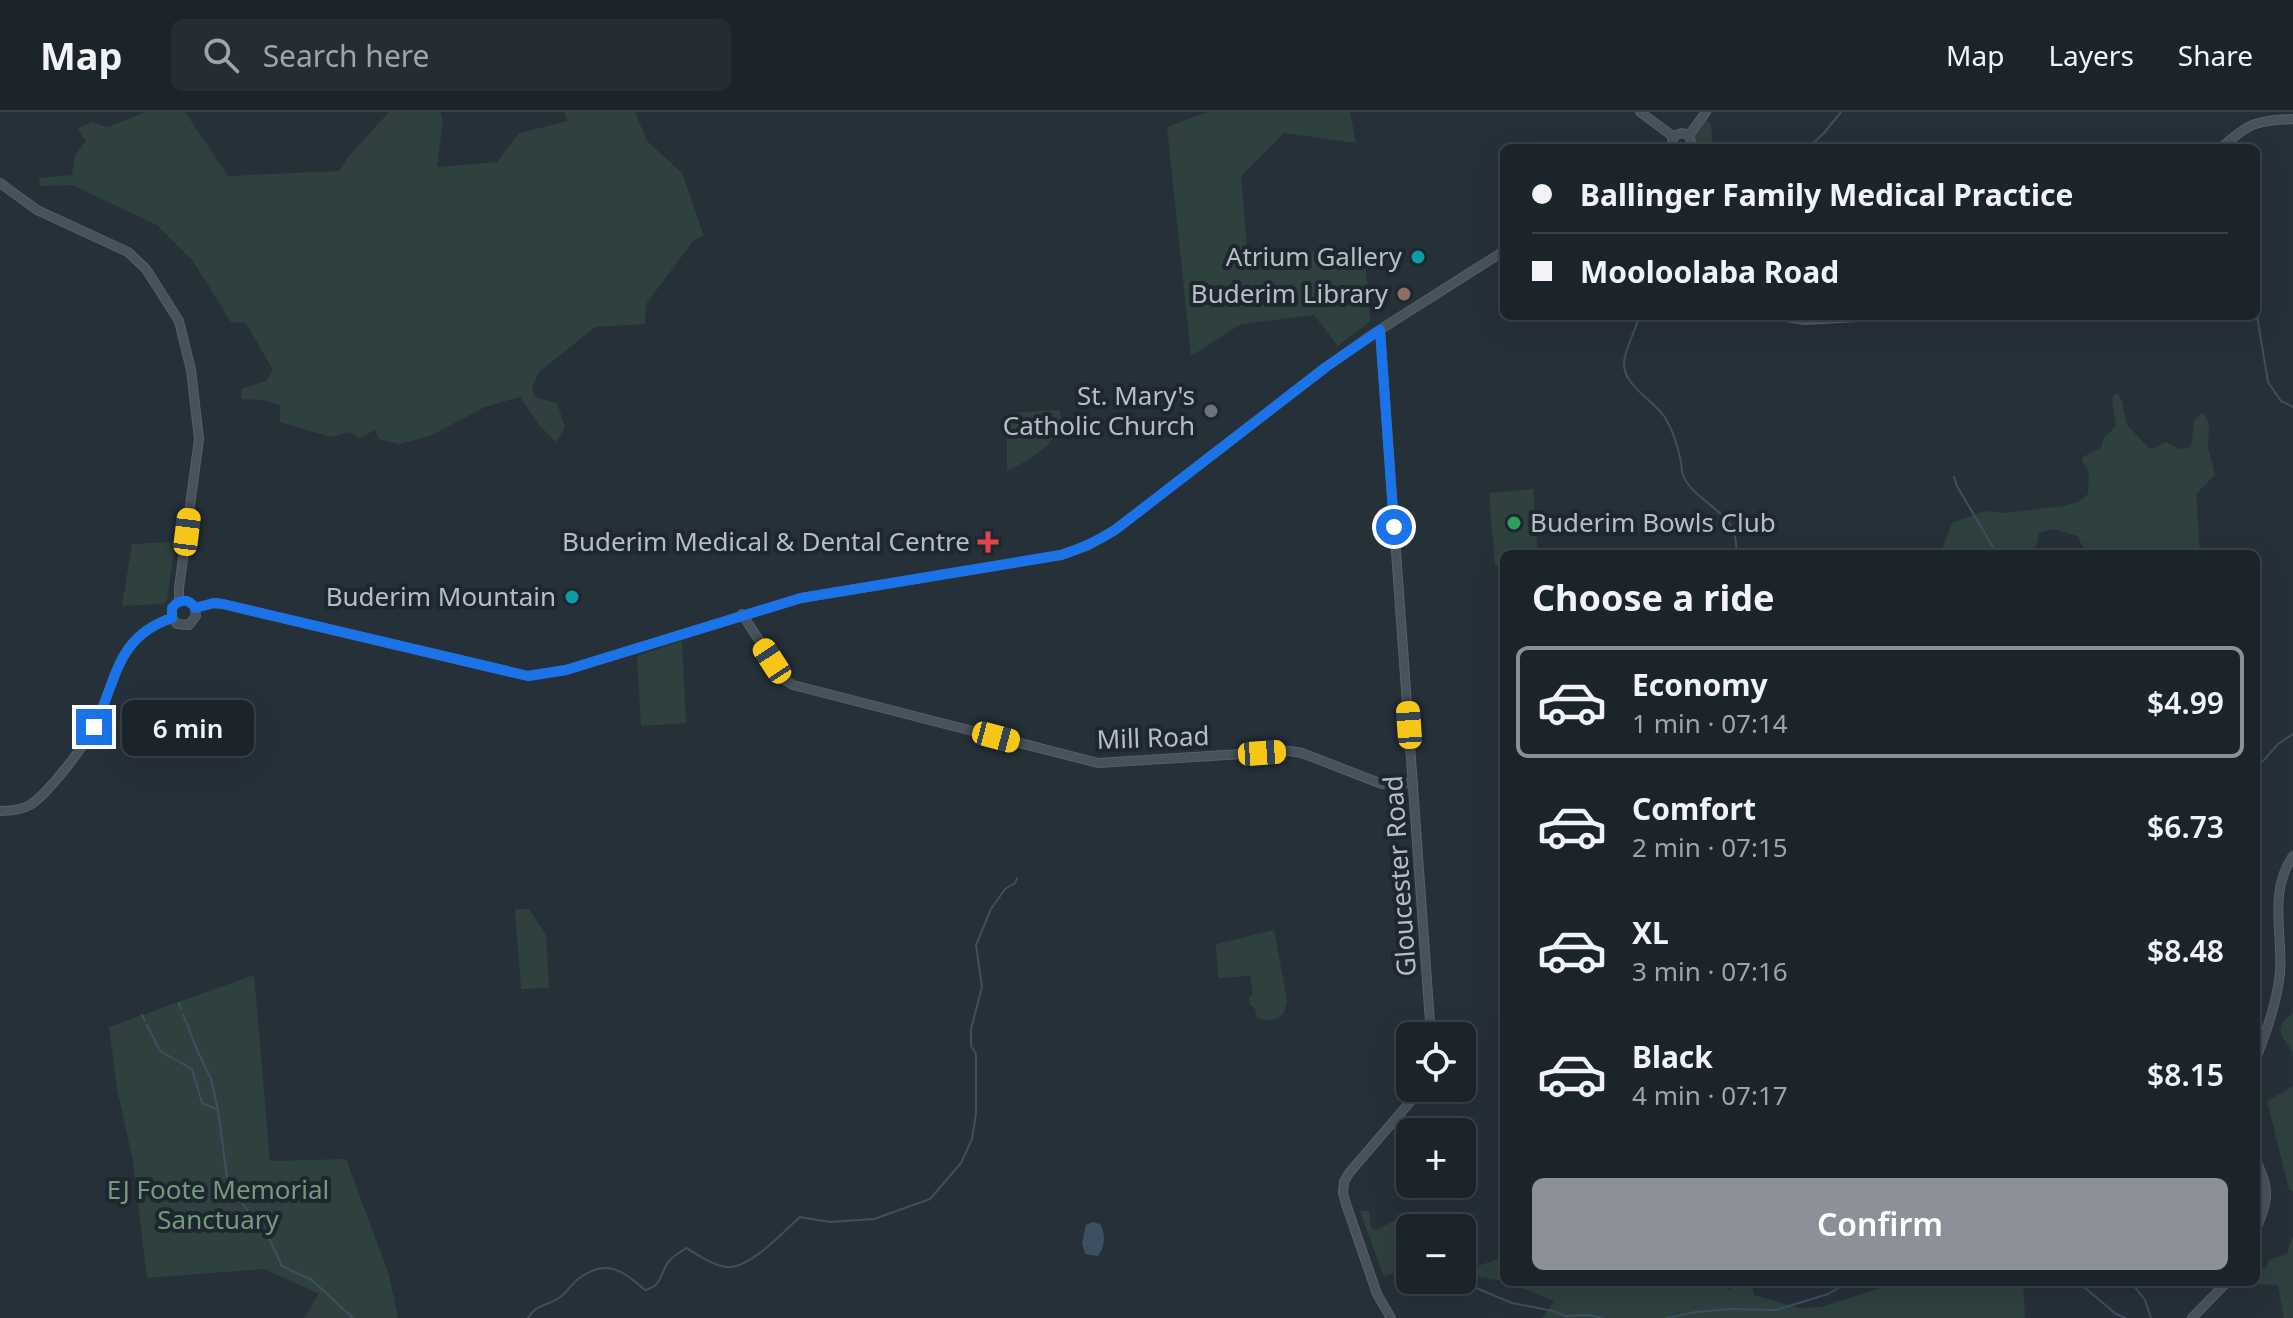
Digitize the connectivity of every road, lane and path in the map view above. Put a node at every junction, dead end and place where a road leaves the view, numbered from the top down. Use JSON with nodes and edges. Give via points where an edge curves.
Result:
{"nodes":[{"id":1,"x":1640,"y":112,"type":"edge"},
{"id":2,"x":1706,"y":112,"type":"edge"},
{"id":3,"x":2293,"y":119,"type":"edge"},
{"id":4,"x":1689,"y":135,"type":"junction"},
{"id":5,"x":1674,"y":137,"type":"junction"},
{"id":6,"x":1672,"y":144,"type":"edge"},
{"id":7,"x":1691,"y":144,"type":"edge"},
{"id":8,"x":2226,"y":144,"type":"edge"},
{"id":9,"x":0,"y":183,"type":"edge"},
{"id":10,"x":1500,"y":254,"type":"edge"},
{"id":11,"x":1380,"y":330,"type":"junction"},
{"id":12,"x":179,"y":602,"type":"junction"},
{"id":13,"x":195,"y":608,"type":"junction"},
{"id":14,"x":742,"y":614,"type":"junction"},
{"id":15,"x":172,"y":618,"type":"junction"},
{"id":16,"x":1413,"y":783,"type":"junction"},
{"id":17,"x":0,"y":809,"type":"edge"},
{"id":18,"x":2293,"y":856,"type":"edge"},
{"id":19,"x":1430,"y":1022,"type":"edge"},
{"id":20,"x":2260,"y":1047,"type":"edge"},
{"id":21,"x":1410,"y":1102,"type":"edge"},
{"id":22,"x":2260,"y":1169,"type":"edge"},
{"id":23,"x":2260,"y":1219,"type":"edge"},
{"id":24,"x":2223,"y":1286,"type":"edge"},
{"id":25,"x":1391,"y":1318,"type":"edge"},
{"id":26,"x":2192,"y":1318,"type":"edge"}],
"edges":[{"from":1,"to":5,"type":"main road"},
{"from":2,"to":4,"type":"main road"},
{"from":3,"to":8,"type":"main road","via":[[2252,123]]},
{"from":4,"to":5,"type":"main road"},
{"from":4,"to":7,"type":"main road"},
{"from":5,"to":6,"type":"main road"},
{"from":9,"to":12,"type":"main road","via":[[37,210],[128,252],[146,269],[179,321],[199,439]]},
{"from":10,"to":11,"type":"main road"},
{"from":11,"to":14,"type":"main road","via":[[1089,545],[1061,555],[801,598]]},
{"from":11,"to":16,"type":"main road","name":"Gloucester Road"},
{"from":12,"to":13,"type":"main road"},
{"from":12,"to":15,"type":"main road","via":[[172,608]]},
{"from":13,"to":14,"type":"main road","via":[[223,604],[528,676],[566,670]]},
{"from":13,"to":15,"type":"main road","via":[[189,625]]},
{"from":14,"to":16,"type":"main road","name":"Mill Road","via":[[793,685],[1085,760],[1110,764],[1290,751],[1382,784]]},
{"from":15,"to":17,"type":"main road","via":[[132,643],[94,727],[45,790],[32,804]]},
{"from":16,"to":19,"type":"main road","name":"Gloucester Road"},
{"from":18,"to":20,"type":"main road","via":[[2279,888],[2279,977]]},
{"from":21,"to":25,"type":"main road","via":[[1349,1173],[1343,1193],[1377,1294]]},
{"from":22,"to":23,"type":"main road","via":[[2267,1191]]},
{"from":24,"to":26,"type":"main road"}]}
